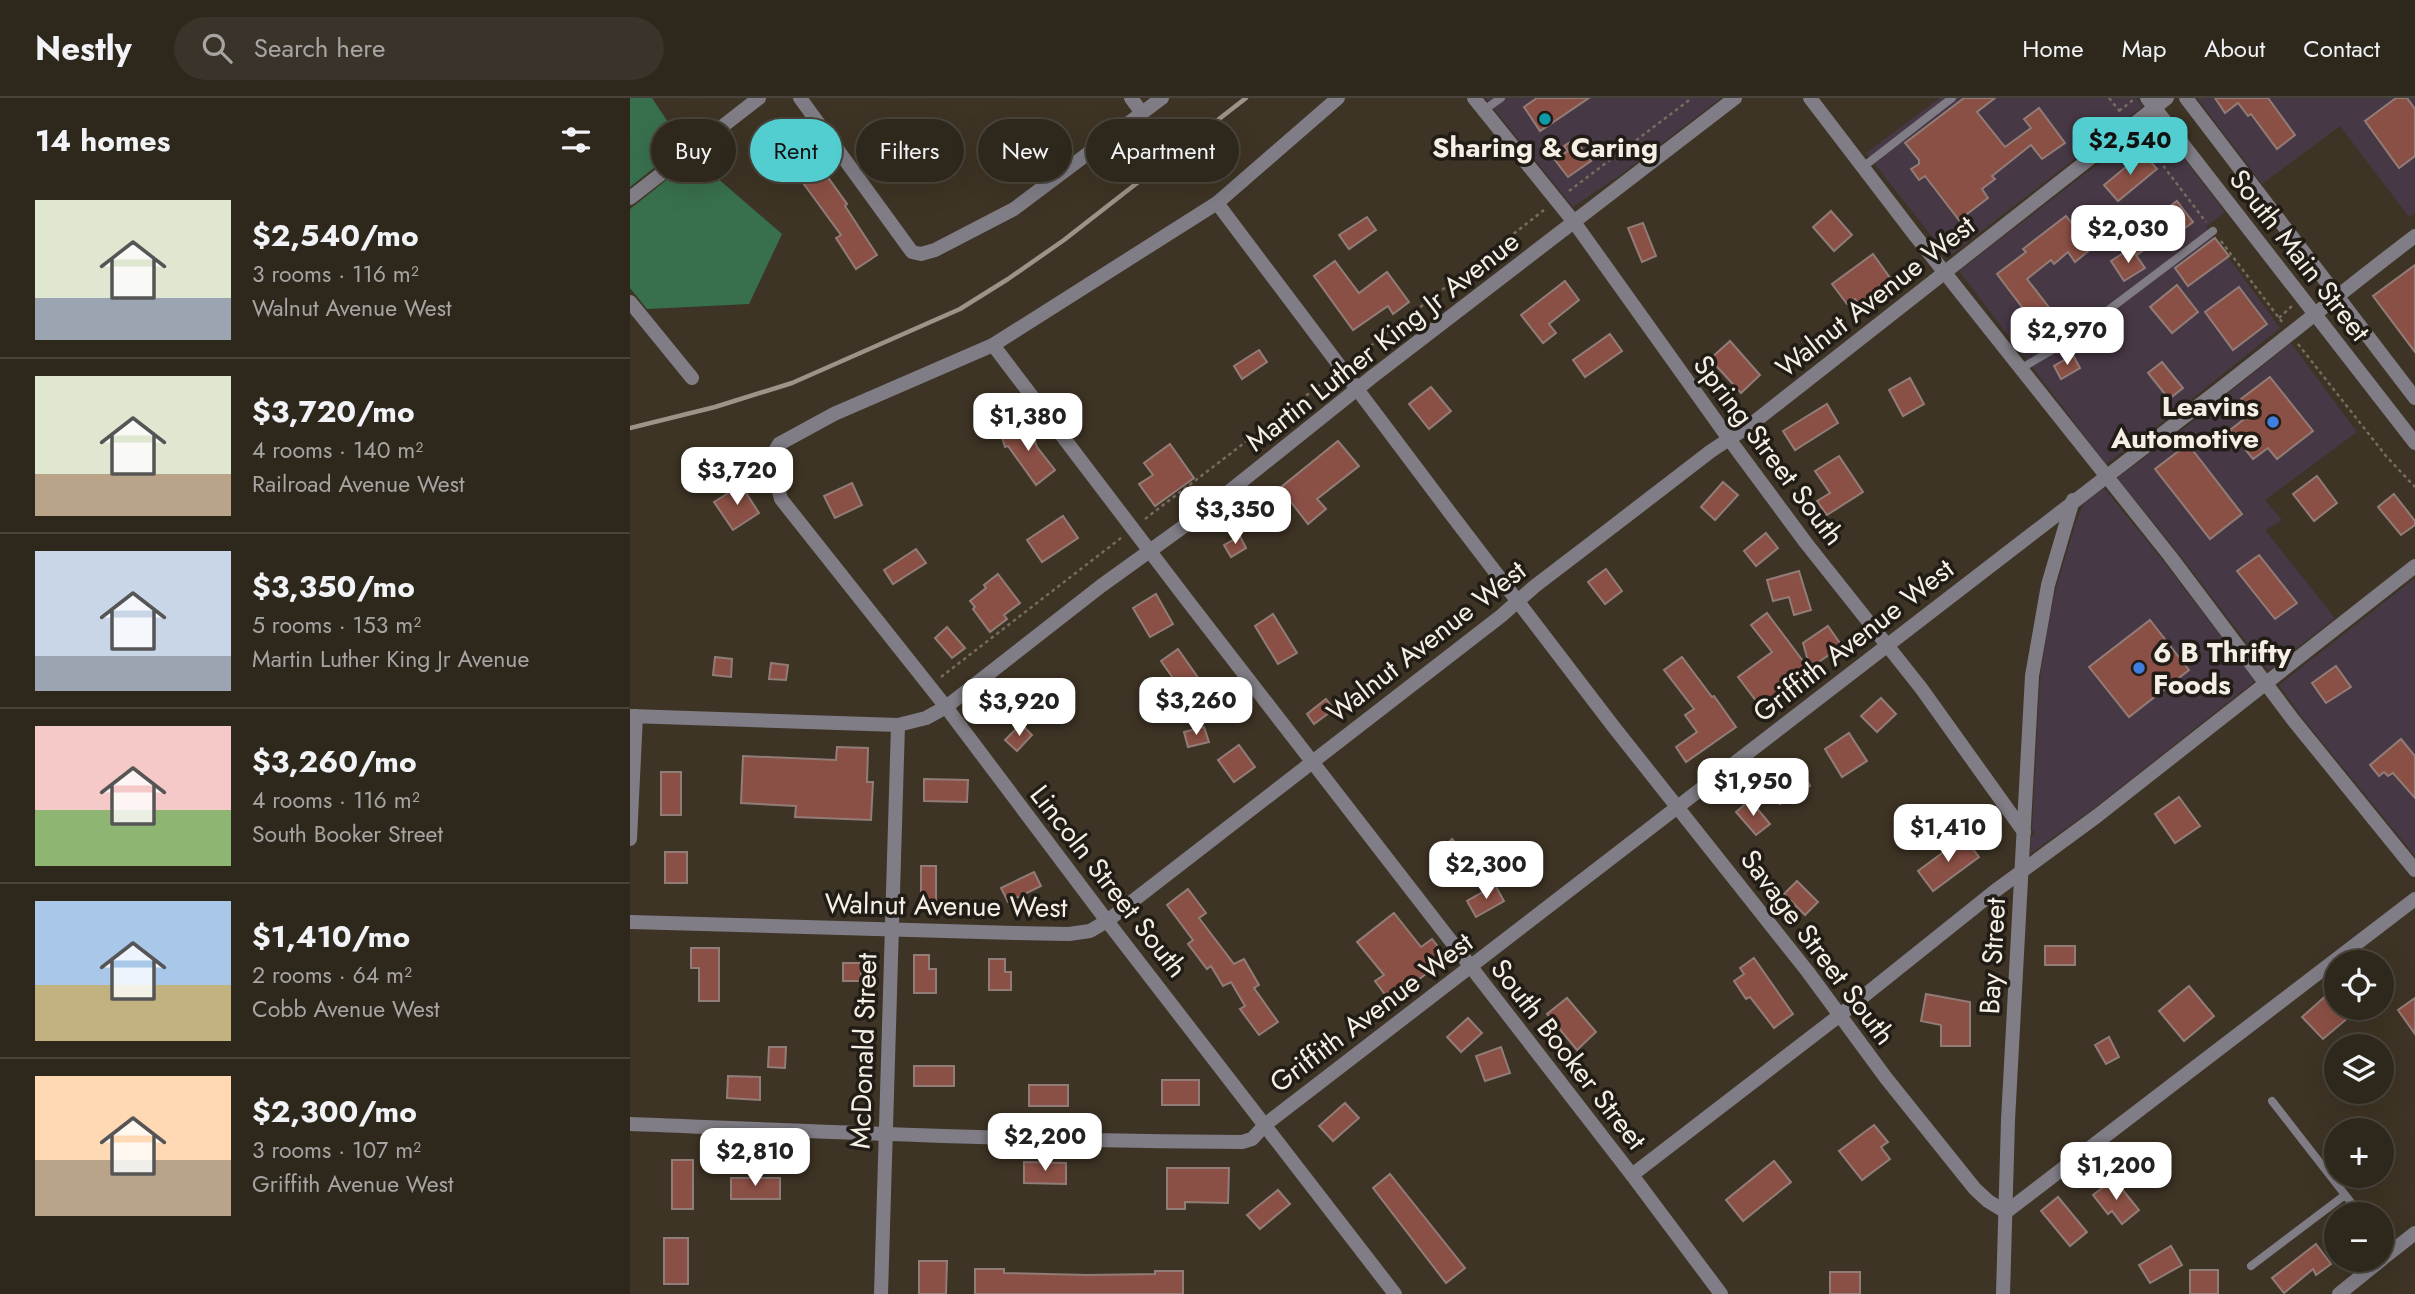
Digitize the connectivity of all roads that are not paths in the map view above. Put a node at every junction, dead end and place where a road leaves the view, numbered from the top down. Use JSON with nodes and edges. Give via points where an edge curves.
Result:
{"nodes":[{"id":1,"x":759,"y":98,"type":"edge"},
{"id":2,"x":800,"y":98,"type":"edge"},
{"id":3,"x":1131,"y":98,"type":"edge"},
{"id":4,"x":1161,"y":98,"type":"edge"},
{"id":5,"x":1338,"y":98,"type":"edge"},
{"id":6,"x":1474,"y":98,"type":"edge"},
{"id":7,"x":1501,"y":98,"type":"edge"},
{"id":8,"x":1735,"y":98,"type":"edge"},
{"id":9,"x":1810,"y":98,"type":"edge"},
{"id":10,"x":1952,"y":98,"type":"edge"},
{"id":11,"x":2168,"y":98,"type":"edge"},
{"id":12,"x":2186,"y":98,"type":"edge"},
{"id":13,"x":2151,"y":103,"type":"edge"},
{"id":14,"x":1484,"y":110,"type":"junction"},
{"id":15,"x":1142,"y":113,"type":"junction"},
{"id":16,"x":1863,"y":167,"type":"junction"},
{"id":17,"x":630,"y":198,"type":"edge"},
{"id":18,"x":1217,"y":203,"type":"junction"},
{"id":19,"x":1574,"y":222,"type":"junction"},
{"id":20,"x":2213,"y":231,"type":"road end"},
{"id":21,"x":2415,"y":236,"type":"edge"},
{"id":22,"x":1944,"y":272,"type":"junction"},
{"id":23,"x":2336,"y":296,"type":"junction"},
{"id":24,"x":630,"y":302,"type":"edge"},
{"id":25,"x":2314,"y":314,"type":"junction"},
{"id":26,"x":993,"y":345,"type":"junction"},
{"id":27,"x":2020,"y":369,"type":"junction"},
{"id":28,"x":692,"y":378,"type":"dead end"},
{"id":29,"x":1357,"y":391,"type":"junction"},
{"id":30,"x":2415,"y":398,"type":"edge"},
{"id":31,"x":1729,"y":439,"type":"junction"},
{"id":32,"x":2415,"y":443,"type":"edge"},
{"id":33,"x":2105,"y":476,"type":"junction"},
{"id":34,"x":2073,"y":499,"type":"junction"},
{"id":35,"x":1150,"y":550,"type":"junction"},
{"id":36,"x":2415,"y":566,"type":"edge"},
{"id":37,"x":1518,"y":602,"type":"junction"},
{"id":38,"x":1888,"y":644,"type":"junction"},
{"id":39,"x":2267,"y":683,"type":"junction"},
{"id":40,"x":946,"y":707,"type":"junction"},
{"id":41,"x":633,"y":716,"type":"edge"},
{"id":42,"x":898,"y":725,"type":"junction"},
{"id":43,"x":1314,"y":761,"type":"junction"},
{"id":44,"x":1679,"y":806,"type":"junction"},
{"id":45,"x":2024,"y":832,"type":"junction"},
{"id":46,"x":630,"y":839,"type":"edge"},
{"id":47,"x":2415,"y":870,"type":"edge"},
{"id":48,"x":2020,"y":872,"type":"junction"},
{"id":49,"x":2415,"y":899,"type":"edge"},
{"id":50,"x":1107,"y":921,"type":"junction"},
{"id":51,"x":630,"y":922,"type":"edge"},
{"id":52,"x":891,"y":928,"type":"junction"},
{"id":53,"x":1470,"y":967,"type":"junction"},
{"id":54,"x":1839,"y":1015,"type":"junction"},
{"id":55,"x":2272,"y":1101,"type":"dead end"},
{"id":56,"x":630,"y":1124,"type":"edge"},
{"id":57,"x":1266,"y":1124,"type":"junction"},
{"id":58,"x":885,"y":1134,"type":"junction"},
{"id":59,"x":1632,"y":1175,"type":"junction"},
{"id":60,"x":2345,"y":1195,"type":"junction"},
{"id":61,"x":2351,"y":1202,"type":"edge"},
{"id":62,"x":2006,"y":1212,"type":"junction"},
{"id":63,"x":2415,"y":1233,"type":"edge"},
{"id":64,"x":2394,"y":1247,"type":"edge"},
{"id":65,"x":2251,"y":1266,"type":"dead end"},
{"id":66,"x":2364,"y":1272,"type":"edge"},
{"id":67,"x":881,"y":1294,"type":"edge"},
{"id":68,"x":1395,"y":1294,"type":"edge"},
{"id":69,"x":1721,"y":1294,"type":"edge"},
{"id":70,"x":2003,"y":1294,"type":"edge"},
{"id":71,"x":2339,"y":1294,"type":"edge"}],
"edges":[{"from":1,"to":17,"type":"street"},
{"from":2,"to":15,"type":"street","via":[[912,252],[921,254],[1014,209]]},
{"from":3,"to":15,"type":"street"},
{"from":4,"to":15,"type":"street"},
{"from":5,"to":18,"type":"street"},
{"from":6,"to":14,"type":"street","name":"Spring Street South"},
{"from":7,"to":14,"type":"lane"},
{"from":8,"to":19,"type":"street","name":"Martin Luther King Jr Avenue"},
{"from":9,"to":16,"type":"street"},
{"from":10,"to":16,"type":"lane"},
{"from":11,"to":13,"type":"street","name":"Walnut Avenue West"},
{"from":12,"to":23,"type":"street","name":"South Main Street"},
{"from":13,"to":22,"type":"street","name":"Walnut Avenue West","via":[[2133,126]]},
{"from":13,"to":25,"type":"street","name":"South Main Street"},
{"from":14,"to":19,"type":"street","name":"Spring Street South"},
{"from":16,"to":22,"type":"street"},
{"from":18,"to":26,"type":"street"},
{"from":18,"to":29,"type":"street","name":"Savage Street South"},
{"from":19,"to":29,"type":"street","name":"Martin Luther King Jr Avenue"},
{"from":19,"to":31,"type":"street","name":"Spring Street South"},
{"from":20,"to":27,"type":"lane","via":[[2066,342]]},
{"from":21,"to":23,"type":"street","name":"Griffith Avenue West"},
{"from":22,"to":27,"type":"street"},
{"from":22,"to":31,"type":"street","name":"Walnut Avenue West"},
{"from":23,"to":25,"type":"street","name":"Griffith Avenue West"},
{"from":23,"to":30,"type":"street","name":"South Main Street"},
{"from":24,"to":28,"type":"street"},
{"from":25,"to":32,"type":"street","name":"South Main Street"},
{"from":25,"to":33,"type":"street","name":"Griffith Avenue West"},
{"from":26,"to":35,"type":"street","name":"South Booker Street"},
{"from":26,"to":40,"type":"street","name":"Lincoln Street South","via":[[834,414],[779,444],[770,459],[781,499]]},
{"from":27,"to":33,"type":"street"},
{"from":29,"to":35,"type":"street","name":"Martin Luther King Jr Avenue"},
{"from":29,"to":37,"type":"street","name":"Savage Street South"},
{"from":31,"to":37,"type":"street","name":"Walnut Avenue West"},
{"from":31,"to":38,"type":"street","name":"Spring Street South"},
{"from":33,"to":34,"type":"street","name":"Griffith Avenue West"},
{"from":33,"to":39,"type":"street"},
{"from":34,"to":38,"type":"street","name":"Griffith Avenue West"},
{"from":34,"to":45,"type":"street","name":"Bay Street","via":[[2048,585],[2032,676]]},
{"from":35,"to":40,"type":"street","name":"Martin Luther King Jr Avenue"},
{"from":35,"to":43,"type":"street","name":"South Booker Street"},
{"from":36,"to":39,"type":"street"},
{"from":37,"to":43,"type":"street","name":"Walnut Avenue West"},
{"from":37,"to":44,"type":"street","name":"Savage Street South"},
{"from":38,"to":44,"type":"street","name":"Griffith Avenue West"},
{"from":38,"to":45,"type":"street","name":"Spring Street South"},
{"from":39,"to":47,"type":"street"},
{"from":39,"to":48,"type":"street"},
{"from":40,"to":42,"type":"street","name":"Martin Luther King Jr Avenue"},
{"from":40,"to":50,"type":"street","name":"Lincoln Street South"},
{"from":41,"to":42,"type":"street","name":"Martin Luther King Jr Avenue"},
{"from":41,"to":46,"type":"street"},
{"from":42,"to":52,"type":"street","name":"McDonald Street"},
{"from":43,"to":50,"type":"street","name":"Walnut Avenue West"},
{"from":43,"to":53,"type":"street","name":"South Booker Street"},
{"from":44,"to":53,"type":"street","name":"Griffith Avenue West"},
{"from":44,"to":54,"type":"street","name":"Savage Street South"},
{"from":45,"to":48,"type":"street","name":"Bay Street"},
{"from":48,"to":54,"type":"street"},
{"from":48,"to":62,"type":"street","name":"Bay Street"},
{"from":49,"to":62,"type":"street"},
{"from":50,"to":52,"type":"street","name":"Walnut Avenue West","via":[[1090,931],[1069,934]]},
{"from":50,"to":57,"type":"street","name":"Lincoln Street South"},
{"from":51,"to":52,"type":"street","name":"Walnut Avenue West"},
{"from":52,"to":58,"type":"street","name":"McDonald Street"},
{"from":53,"to":57,"type":"street","name":"Griffith Avenue West"},
{"from":53,"to":59,"type":"street","name":"South Booker Street"},
{"from":54,"to":59,"type":"street"},
{"from":54,"to":62,"type":"street","name":"Savage Street South","via":[[1975,1189]]},
{"from":55,"to":60,"type":"lane"},
{"from":56,"to":58,"type":"street","name":"Griffith Avenue West"},
{"from":57,"to":58,"type":"street","name":"Griffith Avenue West","via":[[1252,1139],[1242,1142]]},
{"from":57,"to":68,"type":"street","name":"Lincoln Street South"},
{"from":58,"to":67,"type":"street","name":"McDonald Street"},
{"from":59,"to":69,"type":"street","name":"South Booker Street"},
{"from":60,"to":61,"type":"lane"},
{"from":60,"to":65,"type":"lane"},
{"from":62,"to":70,"type":"street","name":"Bay Street"},
{"from":63,"to":64,"type":"street"},
{"from":66,"to":71,"type":"street"}]}
